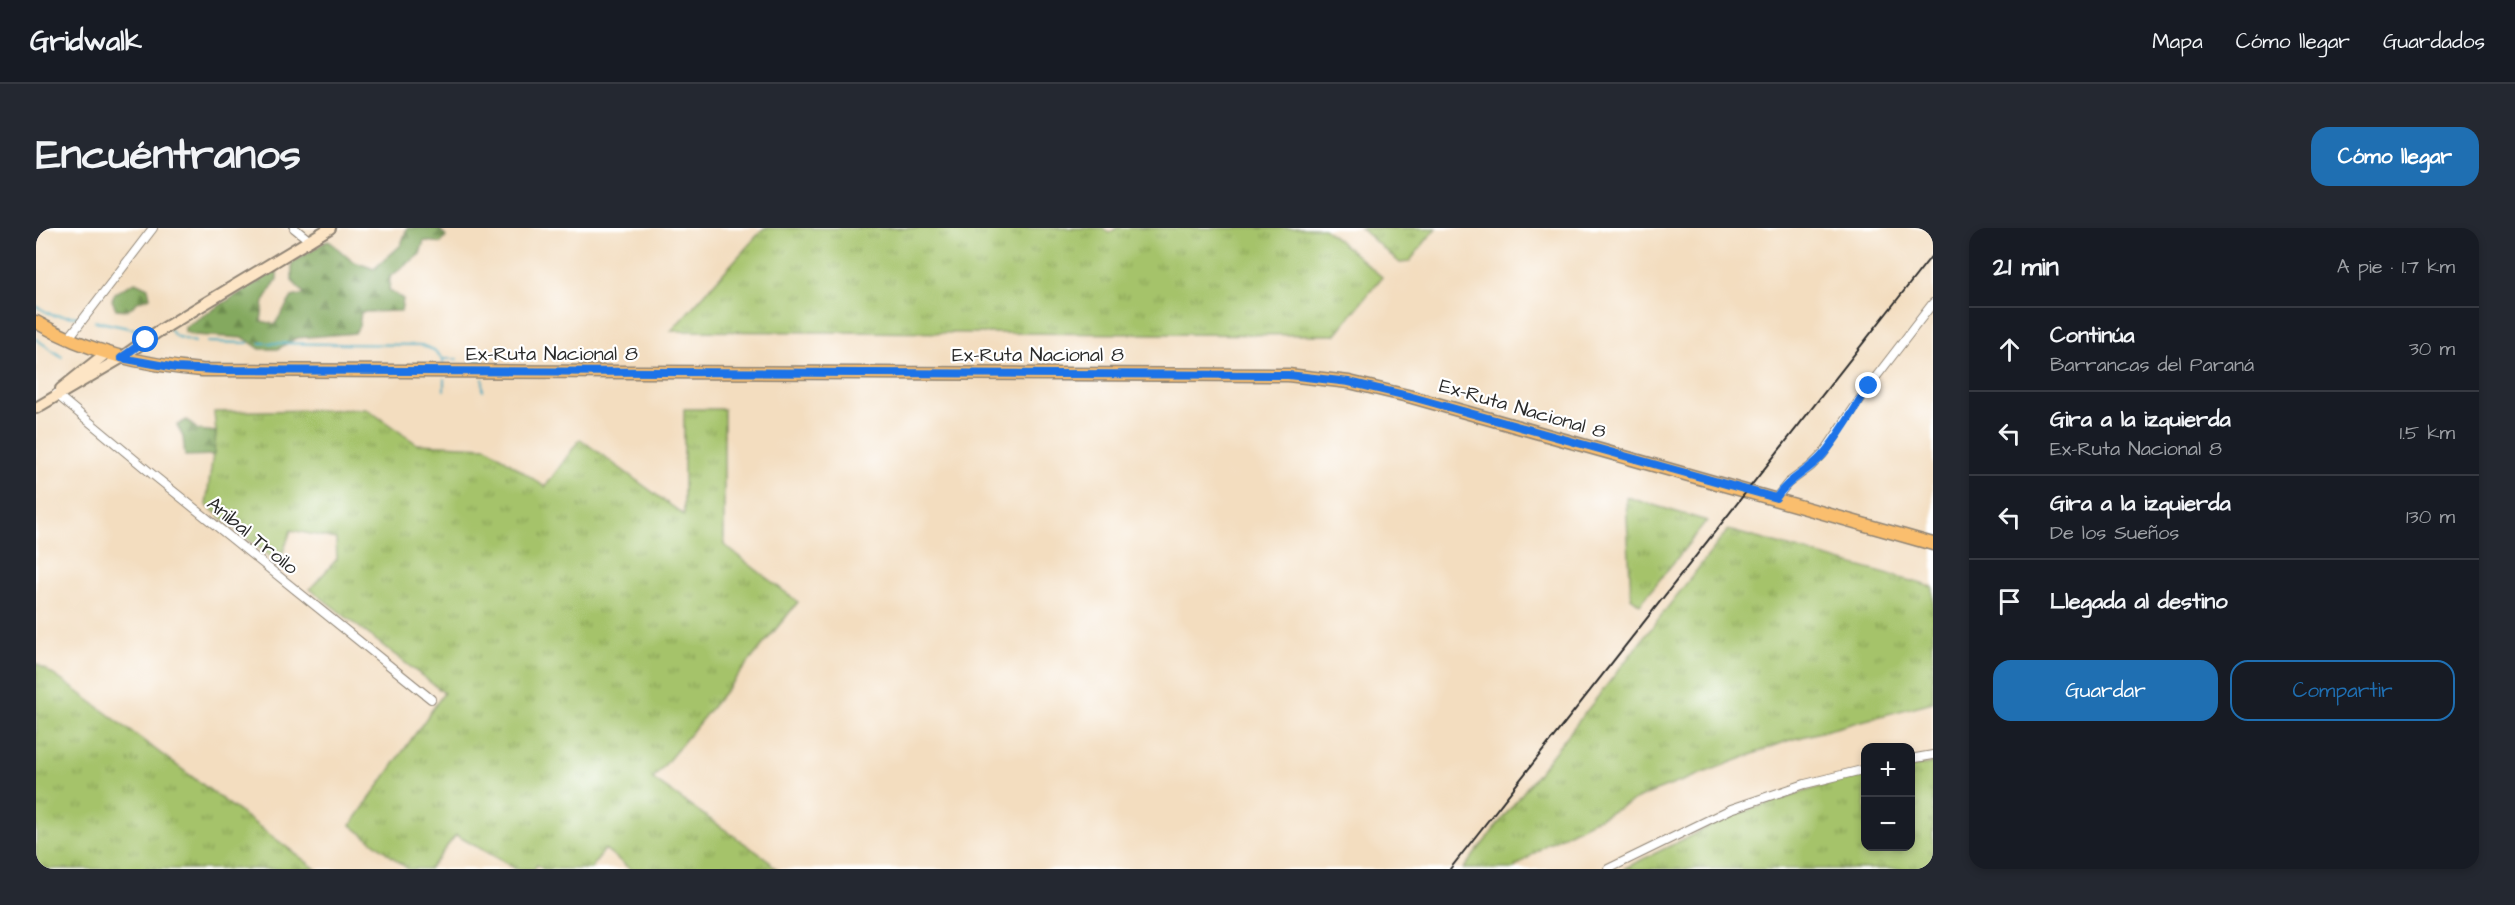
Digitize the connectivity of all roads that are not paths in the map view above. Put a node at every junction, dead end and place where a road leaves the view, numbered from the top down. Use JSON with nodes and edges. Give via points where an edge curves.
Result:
{"nodes":[{"id":1,"x":153,"y":228,"type":"edge"},
{"id":2,"x":294,"y":228,"type":"edge"},
{"id":3,"x":330,"y":228,"type":"edge"},
{"id":4,"x":310,"y":241,"type":"junction"},
{"id":5,"x":1933,"y":303,"type":"edge"},
{"id":6,"x":36,"y":322,"type":"edge"},
{"id":7,"x":68,"y":339,"type":"junction"},
{"id":8,"x":105,"y":354,"type":"junction"},
{"id":9,"x":121,"y":358,"type":"junction"},
{"id":10,"x":56,"y":394,"type":"junction"},
{"id":11,"x":36,"y":408,"type":"edge"},
{"id":12,"x":1776,"y":498,"type":"junction"},
{"id":13,"x":1933,"y":544,"type":"edge"},
{"id":14,"x":431,"y":699,"type":"dead end"},
{"id":15,"x":1933,"y":755,"type":"edge"},
{"id":16,"x":1915,"y":758,"type":"edge"},
{"id":17,"x":1861,"y":770,"type":"edge"},
{"id":18,"x":1608,"y":869,"type":"edge"}],
"edges":[{"from":1,"to":7,"type":"street"},
{"from":2,"to":4,"type":"street"},
{"from":3,"to":4,"type":"street"},
{"from":4,"to":9,"type":"street"},
{"from":5,"to":12,"type":"street","via":[[1823,454]]},
{"from":6,"to":7,"type":"main road","name":"Ex-Ruta Nacional 8"},
{"from":7,"to":8,"type":"main road","name":"Ex-Ruta Nacional 8"},
{"from":8,"to":9,"type":"main road","name":"Ex-Ruta Nacional 8"},
{"from":8,"to":10,"type":"street"},
{"from":9,"to":10,"type":"street"},
{"from":9,"to":12,"type":"main road","name":"Ex-Ruta Nacional 8","via":[[176,368],[218,370],[1288,375],[1349,382],[1412,397]]},
{"from":10,"to":11,"type":"street"},
{"from":10,"to":14,"type":"street","name":"Anibal Troilo"},
{"from":12,"to":13,"type":"main road","name":"Ex-Ruta Nacional 8"},
{"from":15,"to":16,"type":"street"},
{"from":17,"to":18,"type":"street","via":[[1731,809]]}]}
